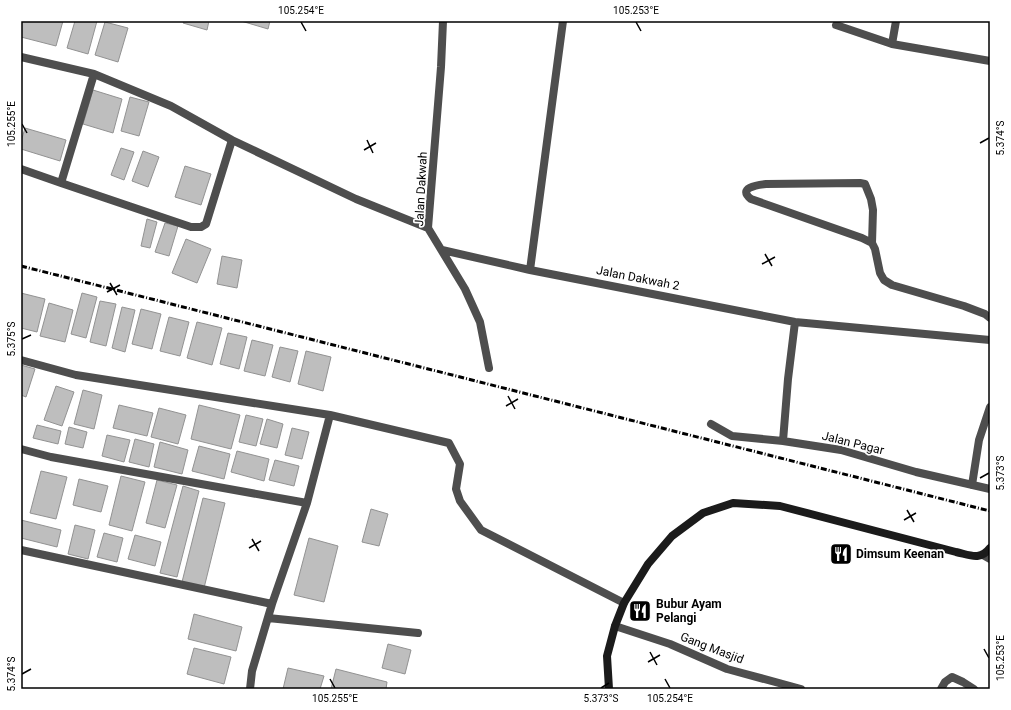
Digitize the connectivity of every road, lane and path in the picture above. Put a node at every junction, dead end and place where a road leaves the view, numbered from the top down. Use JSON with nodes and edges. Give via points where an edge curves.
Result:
{"nodes":[{"id":1,"x":443,"y":21,"type":"edge"},
{"id":2,"x":563,"y":21,"type":"edge"},
{"id":3,"x":896,"y":21,"type":"edge"},
{"id":4,"x":836,"y":25,"type":"dead end"},
{"id":5,"x":892,"y":44,"type":"junction"},
{"id":6,"x":21,"y":56,"type":"edge"},
{"id":7,"x":990,"y":61,"type":"edge"},
{"id":8,"x":94,"y":74,"type":"junction"},
{"id":9,"x":232,"y":140,"type":"junction"},
{"id":10,"x":21,"y":169,"type":"edge"},
{"id":11,"x":61,"y":183,"type":"junction"},
{"id":12,"x":428,"y":228,"type":"junction"},
{"id":13,"x":872,"y":243,"type":"junction"},
{"id":14,"x":442,"y":250,"type":"junction"},
{"id":15,"x":530,"y":270,"type":"junction"},
{"id":16,"x":990,"y":318,"type":"edge"},
{"id":17,"x":795,"y":322,"type":"junction"},
{"id":18,"x":990,"y":342,"type":"edge"},
{"id":19,"x":21,"y":360,"type":"edge"},
{"id":20,"x":489,"y":368,"type":"dead end"},
{"id":21,"x":990,"y":407,"type":"edge"},
{"id":22,"x":330,"y":415,"type":"junction"},
{"id":23,"x":711,"y":424,"type":"dead end"},
{"id":24,"x":783,"y":441,"type":"junction"},
{"id":25,"x":21,"y":449,"type":"edge"},
{"id":26,"x":972,"y":485,"type":"junction"},
{"id":27,"x":990,"y":489,"type":"edge"},
{"id":28,"x":307,"y":503,"type":"junction"},
{"id":29,"x":990,"y":548,"type":"edge"},
{"id":30,"x":21,"y":550,"type":"edge"},
{"id":31,"x":986,"y":557,"type":"edge"},
{"id":32,"x":624,"y":603,"type":"junction"},
{"id":33,"x":272,"y":604,"type":"junction"},
{"id":34,"x":268,"y":618,"type":"junction"},
{"id":35,"x":615,"y":626,"type":"junction"},
{"id":36,"x":418,"y":633,"type":"dead end"},
{"id":37,"x":250,"y":689,"type":"edge"},
{"id":38,"x":609,"y":689,"type":"edge"},
{"id":39,"x":800,"y":689,"type":"edge"},
{"id":40,"x":941,"y":689,"type":"edge"},
{"id":41,"x":974,"y":689,"type":"edge"}],
"edges":[{"from":1,"to":12,"type":"street","name":"Jalan Dakwah"},
{"from":2,"to":15,"type":"street"},
{"from":3,"to":5,"type":"street"},
{"from":4,"to":5,"type":"street"},
{"from":5,"to":7,"type":"street"},
{"from":6,"to":8,"type":"street"},
{"from":8,"to":9,"type":"street","via":[[171,106]]},
{"from":8,"to":11,"type":"street"},
{"from":9,"to":11,"type":"street","via":[[206,224],[201,227],[191,227]]},
{"from":9,"to":12,"type":"street","via":[[356,199]]},
{"from":10,"to":11,"type":"street"},
{"from":12,"to":14,"type":"street","name":"Jalan Dakwah"},
{"from":13,"to":13,"type":"street","via":[[752,199],[748,196],[747,190],[754,185],[766,184],[865,184],[873,210]]},
{"from":13,"to":16,"type":"street","via":[[884,280],[892,285],[964,306]]},
{"from":14,"to":15,"type":"street","name":"Jalan Dakwah 2"},
{"from":14,"to":20,"type":"street","name":"Jalan Dakwah","via":[[465,289],[480,322]]},
{"from":15,"to":17,"type":"street","name":"Jalan Dakwah 2"},
{"from":17,"to":18,"type":"street","name":"Jalan Dakwah 2"},
{"from":17,"to":24,"type":"street"},
{"from":19,"to":22,"type":"street","via":[[76,375]]},
{"from":21,"to":26,"type":"street","via":[[979,440]]},
{"from":22,"to":28,"type":"street"},
{"from":22,"to":32,"type":"street","via":[[449,443],[460,464],[456,489],[460,501],[481,530]]},
{"from":23,"to":24,"type":"street","name":"Jalan Pagar","via":[[732,436]]},
{"from":24,"to":26,"type":"street","name":"Jalan Pagar","via":[[841,450]]},
{"from":25,"to":28,"type":"street","via":[[52,457]]},
{"from":26,"to":27,"type":"street","name":"Jalan Pagar"},
{"from":28,"to":33,"type":"street"},
{"from":29,"to":31,"type":"main road"},
{"from":30,"to":33,"type":"street"},
{"from":31,"to":32,"type":"main road","via":[[956,552],[780,506],[733,503],[703,513],[672,536],[648,564]]},
{"from":32,"to":35,"type":"main road"},
{"from":33,"to":34,"type":"street"},
{"from":34,"to":36,"type":"street"},
{"from":34,"to":37,"type":"street","via":[[252,671]]},
{"from":35,"to":38,"type":"main road","via":[[607,656]]},
{"from":35,"to":39,"type":"street","name":"Gang Masjid","via":[[670,644],[727,669]]},
{"from":40,"to":41,"type":"street","via":[[944,682],[952,677]]}]}
